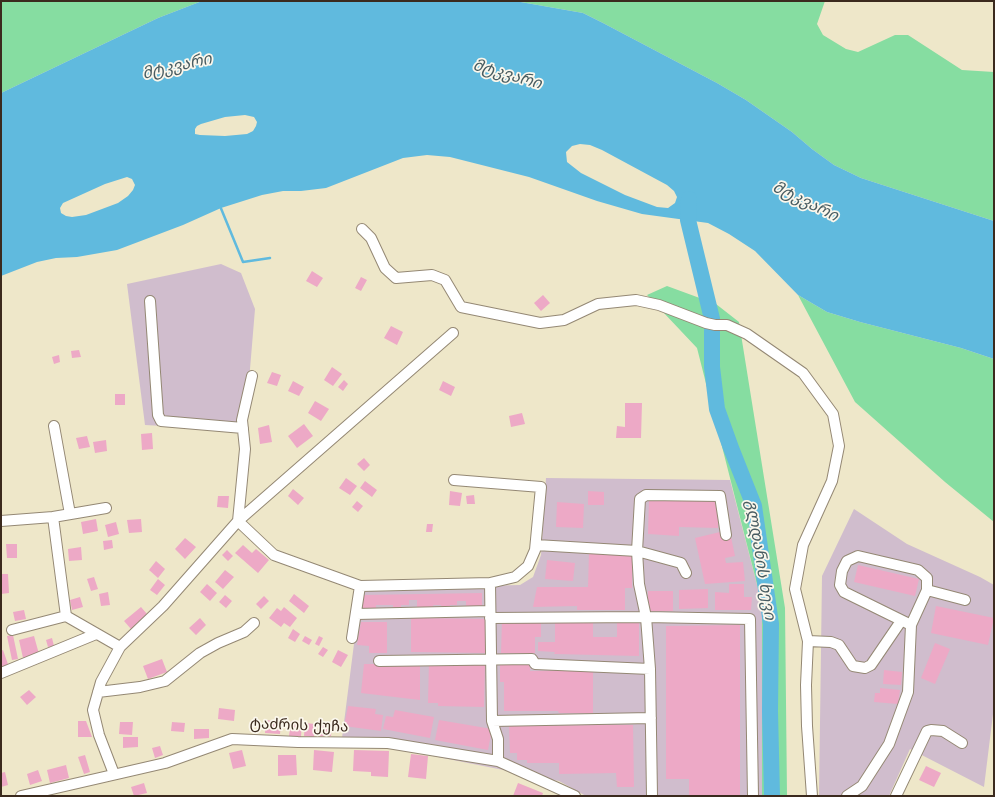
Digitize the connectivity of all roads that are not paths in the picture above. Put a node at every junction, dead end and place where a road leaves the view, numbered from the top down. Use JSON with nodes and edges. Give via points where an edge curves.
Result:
{"nodes":[{"id":1,"x":362,"y":229,"type":"dead end"},
{"id":2,"x":150,"y":301,"type":"dead end"},
{"id":3,"x":453,"y":333,"type":"dead end"},
{"id":4,"x":252,"y":376,"type":"dead end"},
{"id":5,"x":54,"y":426,"type":"dead end"},
{"id":6,"x":243,"y":428,"type":"junction"},
{"id":7,"x":454,"y":480,"type":"dead end"},
{"id":8,"x":106,"y":508,"type":"dead end"},
{"id":9,"x":70,"y":514,"type":"junction"},
{"id":10,"x":53,"y":517,"type":"junction"},
{"id":11,"x":1,"y":521,"type":"edge"},
{"id":12,"x":238,"y":521,"type":"junction"},
{"id":13,"x":726,"y":535,"type":"dead end"},
{"id":14,"x":536,"y":545,"type":"junction"},
{"id":15,"x":637,"y":551,"type":"junction"},
{"id":16,"x":686,"y":573,"type":"dead end"},
{"id":17,"x":490,"y":583,"type":"junction"},
{"id":18,"x":360,"y":586,"type":"junction"},
{"id":19,"x":927,"y":590,"type":"junction"},
{"id":20,"x":965,"y":600,"type":"dead end"},
{"id":21,"x":356,"y":614,"type":"junction"},
{"id":22,"x":490,"y":615,"type":"junction"},
{"id":23,"x":66,"y":616,"type":"junction"},
{"id":24,"x":646,"y":617,"type":"junction"},
{"id":25,"x":901,"y":621,"type":"junction"},
{"id":26,"x":254,"y":624,"type":"dead end"},
{"id":27,"x":911,"y":625,"type":"junction"},
{"id":28,"x":12,"y":630,"type":"dead end"},
{"id":29,"x":96,"y":634,"type":"junction"},
{"id":30,"x":352,"y":638,"type":"dead end"},
{"id":31,"x":808,"y":642,"type":"junction"},
{"id":32,"x":120,"y":647,"type":"junction"},
{"id":33,"x":491,"y":659,"type":"junction"},
{"id":34,"x":379,"y":661,"type":"dead end"},
{"id":35,"x":650,"y":669,"type":"junction"},
{"id":36,"x":1,"y":673,"type":"edge"},
{"id":37,"x":98,"y":692,"type":"junction"},
{"id":38,"x":651,"y":718,"type":"junction"},
{"id":39,"x":492,"y":721,"type":"junction"},
{"id":40,"x":962,"y":743,"type":"dead end"},
{"id":41,"x":498,"y":761,"type":"junction"},
{"id":42,"x":114,"y":774,"type":"junction"},
{"id":43,"x":50,"y":792,"type":"edge"},
{"id":44,"x":21,"y":796,"type":"edge"},
{"id":45,"x":575,"y":796,"type":"edge"},
{"id":46,"x":652,"y":796,"type":"edge"},
{"id":47,"x":753,"y":796,"type":"edge"},
{"id":48,"x":812,"y":796,"type":"edge"},
{"id":49,"x":847,"y":796,"type":"edge"},
{"id":50,"x":896,"y":796,"type":"edge"}],
"edges":[{"from":1,"to":31,"type":"street","via":[[371,238],[385,268],[396,278],[432,275],[445,280],[461,307],[540,323],[564,320],[598,304],[636,300],[659,305],[706,323],[727,324],[747,334],[803,373],[833,414],[839,446],[832,481],[803,545],[795,589]]},
{"from":2,"to":6,"type":"street","via":[[158,415],[161,421]]},
{"from":3,"to":12,"type":"street"},
{"from":4,"to":6,"type":"street","via":[[242,420]]},
{"from":5,"to":9,"type":"street"},
{"from":6,"to":12,"type":"street","via":[[245,449]]},
{"from":7,"to":14,"type":"street","via":[[541,487]]},
{"from":8,"to":9,"type":"street"},
{"from":9,"to":10,"type":"street"},
{"from":10,"to":11,"type":"street"},
{"from":10,"to":23,"type":"street"},
{"from":12,"to":18,"type":"street","via":[[274,555]]},
{"from":12,"to":32,"type":"street","via":[[163,606]]},
{"from":13,"to":15,"type":"street","via":[[720,496],[646,495],[640,499]]},
{"from":14,"to":15,"type":"street"},
{"from":14,"to":17,"type":"street","via":[[528,566],[515,577]]},
{"from":15,"to":16,"type":"street","via":[[681,563]]},
{"from":15,"to":24,"type":"street","via":[[639,584]]},
{"from":17,"to":18,"type":"street"},
{"from":17,"to":22,"type":"street"},
{"from":18,"to":21,"type":"street"},
{"from":19,"to":20,"type":"street"},
{"from":19,"to":25,"type":"street","via":[[926,578],[918,570],[858,556],[847,561],[840,585],[844,592]]},
{"from":19,"to":27,"type":"street"},
{"from":21,"to":22,"type":"street"},
{"from":21,"to":30,"type":"street"},
{"from":22,"to":24,"type":"street"},
{"from":22,"to":33,"type":"street"},
{"from":23,"to":28,"type":"street"},
{"from":23,"to":29,"type":"street"},
{"from":24,"to":35,"type":"street"},
{"from":24,"to":47,"type":"street","via":[[750,619]]},
{"from":25,"to":27,"type":"street"},
{"from":25,"to":31,"type":"street","via":[[871,665],[865,668],[853,666],[839,645],[831,642]]},
{"from":26,"to":37,"type":"street","via":[[244,632],[218,642],[200,653],[165,681]]},
{"from":27,"to":49,"type":"street","via":[[908,692],[889,744],[862,786]]},
{"from":29,"to":32,"type":"street"},
{"from":29,"to":36,"type":"street"},
{"from":31,"to":48,"type":"street","via":[[807,726]]},
{"from":32,"to":37,"type":"street"},
{"from":33,"to":34,"type":"street"},
{"from":33,"to":35,"type":"street","via":[[532,659],[535,664]]},
{"from":33,"to":39,"type":"street"},
{"from":35,"to":38,"type":"street"},
{"from":37,"to":42,"type":"street","via":[[93,710],[99,735]]},
{"from":38,"to":39,"type":"street"},
{"from":38,"to":46,"type":"street"},
{"from":39,"to":41,"type":"street","via":[[498,739]]},
{"from":40,"to":50,"type":"street","via":[[943,731],[927,732]]},
{"from":41,"to":42,"type":"street","name":"ტაძრის ქუჩა","via":[[388,743],[232,739],[165,763]]},
{"from":41,"to":45,"type":"street","name":"ტაძრის ქუჩა"},
{"from":42,"to":43,"type":"street","name":"ტაძრის ქუჩა"},
{"from":43,"to":44,"type":"street","name":"ტაძრის ქუჩა"}]}
